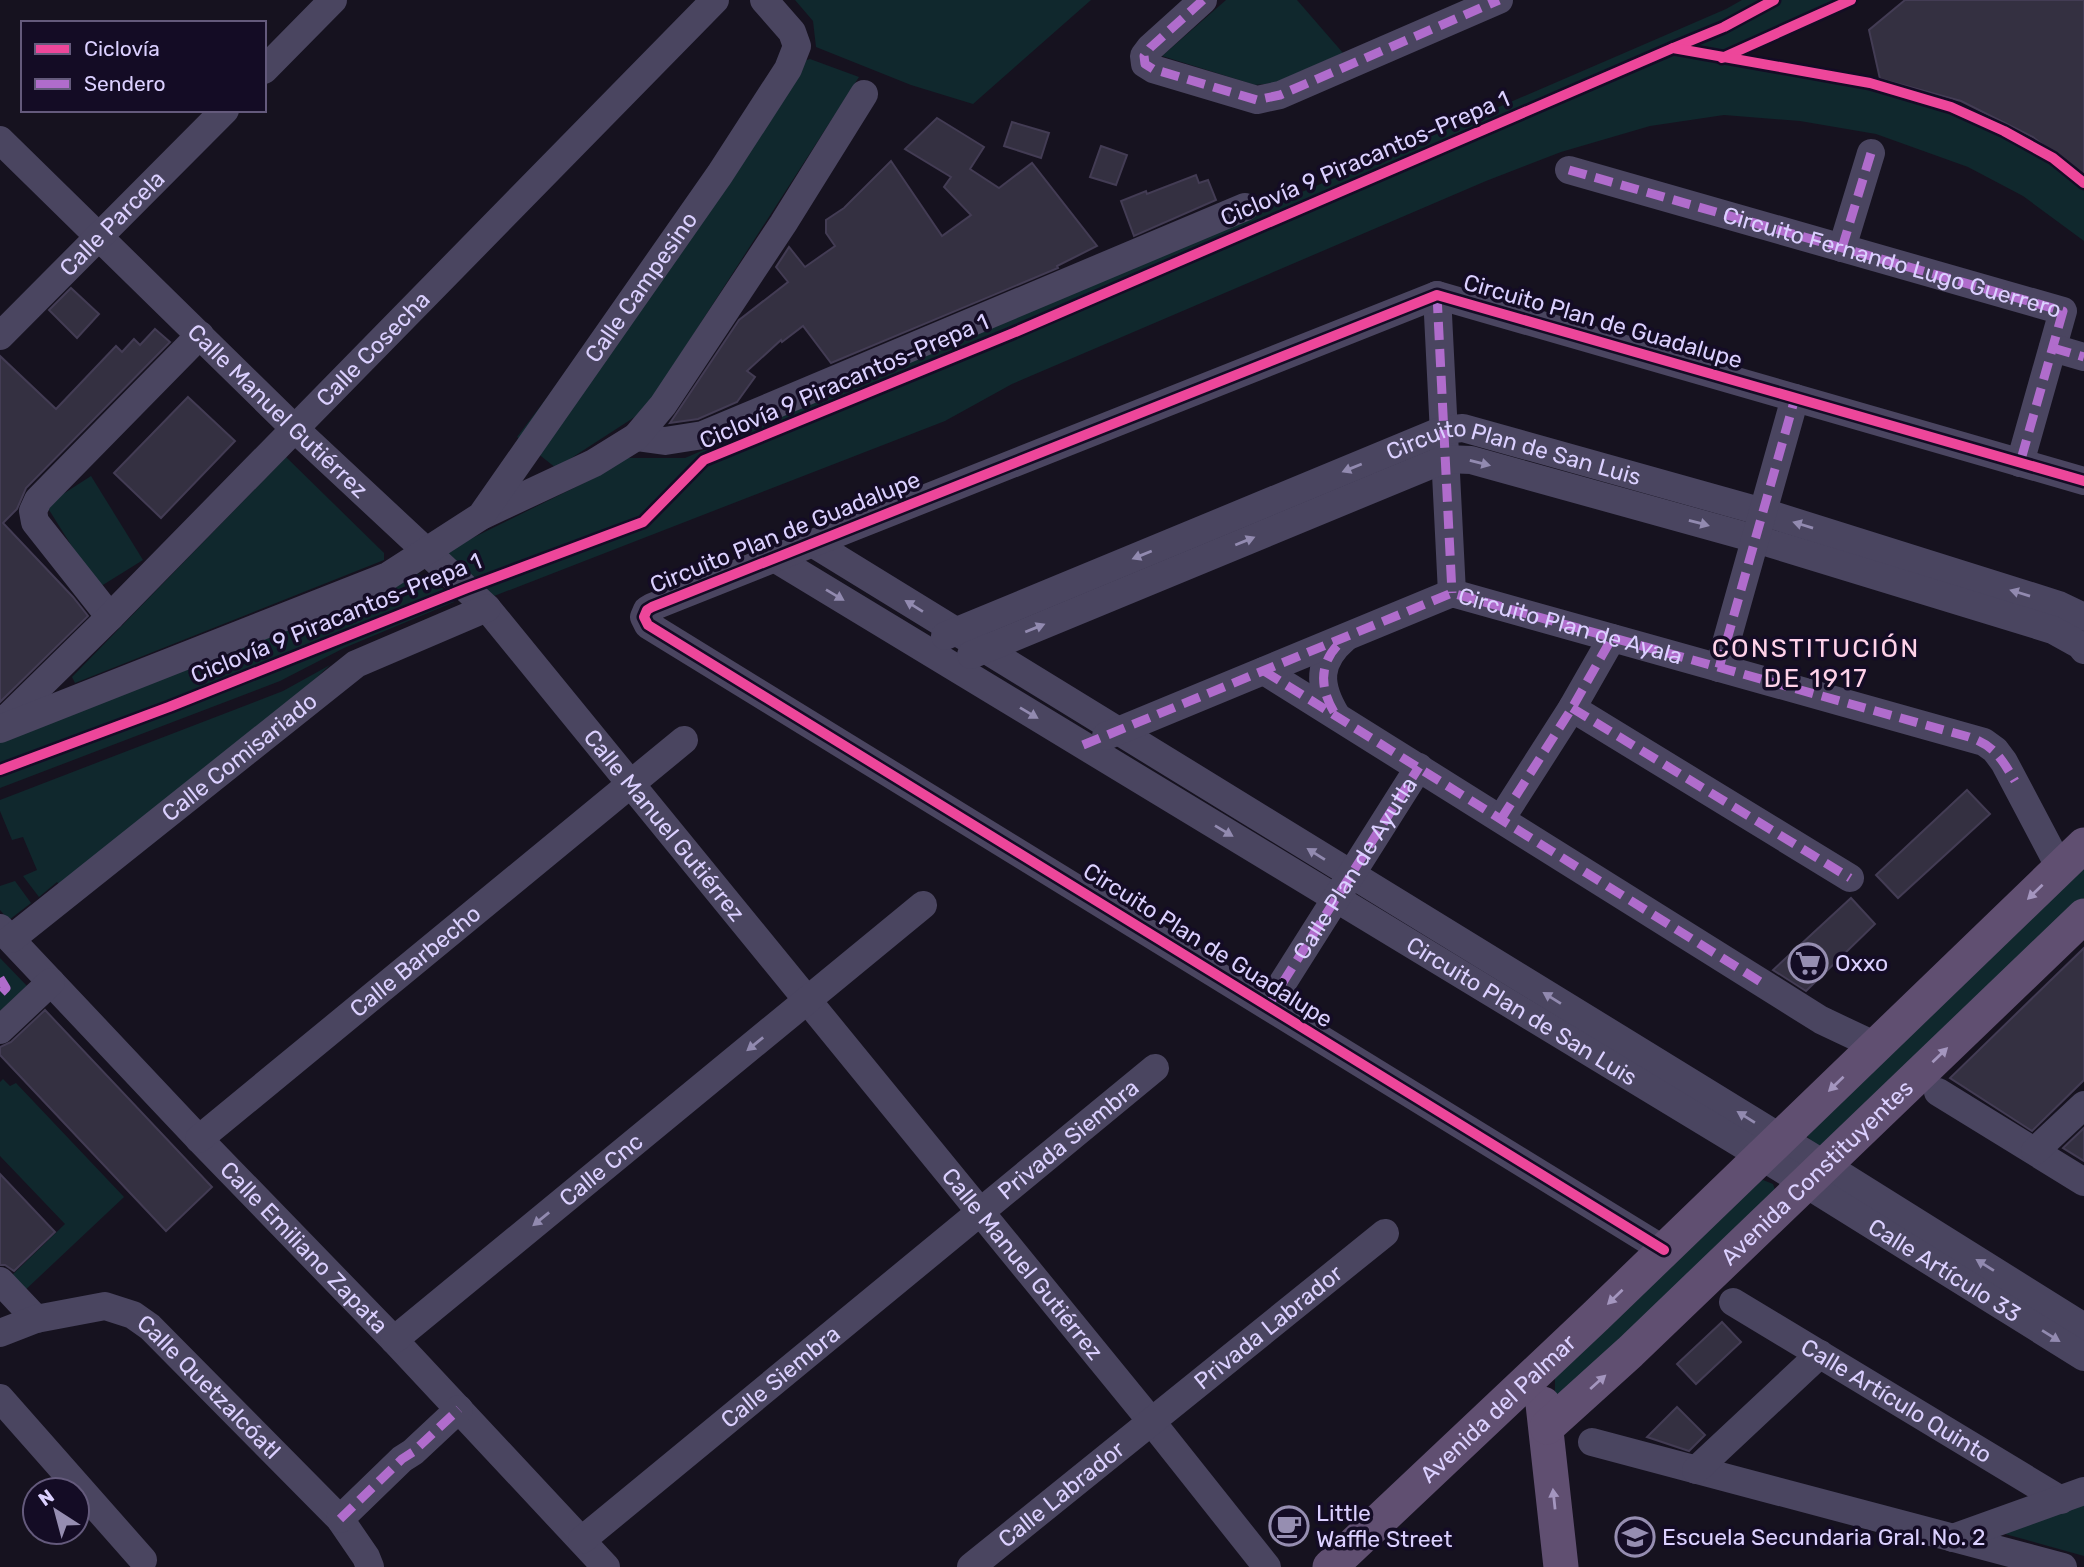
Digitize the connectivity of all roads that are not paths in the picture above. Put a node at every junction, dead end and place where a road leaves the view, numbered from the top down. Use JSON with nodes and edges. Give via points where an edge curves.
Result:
{"nodes":[{"id":1,"x":333,"y":0,"type":"edge"},
{"id":2,"x":715,"y":0,"type":"edge"},
{"id":3,"x":764,"y":0,"type":"edge"},
{"id":4,"x":1203,"y":0,"type":"edge"},
{"id":5,"x":1499,"y":0,"type":"edge"},
{"id":6,"x":266,"y":68,"type":"edge"},
{"id":7,"x":864,"y":94,"type":"dead end"},
{"id":8,"x":223,"y":112,"type":"edge"},
{"id":9,"x":0,"y":140,"type":"edge"},
{"id":10,"x":1871,"y":153,"type":"dead end"},
{"id":11,"x":1569,"y":170,"type":"dead end"},
{"id":12,"x":1245,"y":207,"type":"dead end"},
{"id":13,"x":99,"y":237,"type":"junction"},
{"id":14,"x":1842,"y":248,"type":"junction"},
{"id":15,"x":1437,"y":295,"type":"junction"},
{"id":16,"x":0,"y":335,"type":"edge"},
{"id":17,"x":200,"y":335,"type":"junction"},
{"id":18,"x":2053,"y":348,"type":"junction"},
{"id":19,"x":2084,"y":357,"type":"edge"},
{"id":20,"x":1795,"y":398,"type":"junction"},
{"id":21,"x":294,"y":428,"type":"junction"},
{"id":22,"x":1443,"y":430,"type":"junction"},
{"id":23,"x":636,"y":437,"type":"junction"},
{"id":24,"x":1445,"y":459,"type":"junction"},
{"id":25,"x":2020,"y":463,"type":"junction"},
{"id":26,"x":2084,"y":481,"type":"edge"},
{"id":27,"x":481,"y":516,"type":"junction"},
{"id":28,"x":1759,"y":526,"type":"junction"},
{"id":29,"x":814,"y":544,"type":"junction"},
{"id":30,"x":426,"y":551,"type":"junction"},
{"id":31,"x":776,"y":559,"type":"junction"},
{"id":32,"x":1452,"y":593,"type":"junction"},
{"id":33,"x":487,"y":608,"type":"junction"},
{"id":34,"x":110,"y":617,"type":"junction"},
{"id":35,"x":2084,"y":617,"type":"edge"},
{"id":36,"x":956,"y":632,"type":"junction"},
{"id":37,"x":1346,"y":637,"type":"junction"},
{"id":38,"x":1612,"y":638,"type":"junction"},
{"id":39,"x":919,"y":646,"type":"junction"},
{"id":40,"x":984,"y":649,"type":"junction"},
{"id":41,"x":2084,"y":650,"type":"edge"},
{"id":42,"x":949,"y":664,"type":"junction"},
{"id":43,"x":1718,"y":668,"type":"junction"},
{"id":44,"x":1264,"y":671,"type":"junction"},
{"id":45,"x":1572,"y":708,"type":"junction"},
{"id":46,"x":1336,"y":715,"type":"junction"},
{"id":47,"x":0,"y":727,"type":"edge"},
{"id":48,"x":1119,"y":731,"type":"junction"},
{"id":49,"x":684,"y":740,"type":"dead end"},
{"id":50,"x":1083,"y":745,"type":"junction"},
{"id":51,"x":1419,"y":767,"type":"junction"},
{"id":52,"x":631,"y":785,"type":"junction"},
{"id":53,"x":1501,"y":819,"type":"junction"},
{"id":54,"x":2072,"y":856,"type":"edge"},
{"id":55,"x":1351,"y":875,"type":"junction"},
{"id":56,"x":1850,"y":878,"type":"dead end"},
{"id":57,"x":1336,"y":899,"type":"junction"},
{"id":58,"x":923,"y":905,"type":"dead end"},
{"id":59,"x":2084,"y":916,"type":"edge"},
{"id":60,"x":6,"y":933,"type":"edge"},
{"id":61,"x":51,"y":982,"type":"junction"},
{"id":62,"x":807,"y":1000,"type":"junction"},
{"id":63,"x":1268,"y":1006,"type":"junction"},
{"id":64,"x":0,"y":1030,"type":"edge"},
{"id":65,"x":1876,"y":1046,"type":"junction"},
{"id":66,"x":1155,"y":1068,"type":"dead end"},
{"id":67,"x":1938,"y":1092,"type":"dead end"},
{"id":68,"x":2084,"y":1105,"type":"edge"},
{"id":69,"x":199,"y":1139,"type":"junction"},
{"id":70,"x":1770,"y":1147,"type":"junction"},
{"id":71,"x":2035,"y":1151,"type":"junction"},
{"id":72,"x":1815,"y":1175,"type":"junction"},
{"id":73,"x":2084,"y":1182,"type":"edge"},
{"id":74,"x":980,"y":1212,"type":"junction"},
{"id":75,"x":1385,"y":1233,"type":"dead end"},
{"id":76,"x":1664,"y":1250,"type":"junction"},
{"id":77,"x":0,"y":1281,"type":"edge"},
{"id":78,"x":1733,"y":1302,"type":"dead end"},
{"id":79,"x":36,"y":1319,"type":"junction"},
{"id":80,"x":2084,"y":1327,"type":"edge"},
{"id":81,"x":0,"y":1333,"type":"edge"},
{"id":82,"x":394,"y":1340,"type":"junction"},
{"id":83,"x":1820,"y":1354,"type":"junction"},
{"id":84,"x":2084,"y":1357,"type":"edge"},
{"id":85,"x":1538,"y":1370,"type":"junction"},
{"id":86,"x":0,"y":1398,"type":"edge"},
{"id":87,"x":459,"y":1409,"type":"junction"},
{"id":88,"x":1151,"y":1421,"type":"junction"},
{"id":89,"x":1547,"y":1427,"type":"junction"},
{"id":90,"x":1592,"y":1442,"type":"dead end"},
{"id":91,"x":1696,"y":1469,"type":"junction"},
{"id":92,"x":2072,"y":1495,"type":"edge"},
{"id":93,"x":340,"y":1519,"type":"junction"},
{"id":94,"x":1953,"y":1538,"type":"junction"},
{"id":95,"x":582,"y":1540,"type":"junction"},
{"id":96,"x":143,"y":1560,"type":"dead end"},
{"id":97,"x":370,"y":1567,"type":"edge"},
{"id":98,"x":606,"y":1567,"type":"edge"},
{"id":99,"x":971,"y":1567,"type":"edge"},
{"id":100,"x":1267,"y":1567,"type":"edge"},
{"id":101,"x":1330,"y":1567,"type":"edge"},
{"id":102,"x":1561,"y":1567,"type":"edge"},
{"id":103,"x":2063,"y":1567,"type":"edge"}],
"edges":[{"from":1,"to":6,"type":"street"},
{"from":2,"to":21,"type":"street","name":"Calle Cosecha"},
{"from":3,"to":27,"type":"street","name":"Calle Campesino","via":[[792,32],[797,46],[788,69]]},
{"from":4,"to":5,"type":"street","via":[[1150,48],[1144,55],[1145,64],[1256,100],[1280,94]]},
{"from":7,"to":23,"type":"street","via":[[701,348]]},
{"from":8,"to":13,"type":"street","name":"Calle Parcela"},
{"from":9,"to":13,"type":"street","name":"Calle Manuel Gutiérrez"},
{"from":10,"to":14,"type":"street"},
{"from":11,"to":14,"type":"street","name":"Circuito Fernando Lugo Guerrero"},
{"from":12,"to":23,"type":"street","via":[[704,435],[665,441]]},
{"from":13,"to":16,"type":"street","name":"Calle Parcela"},
{"from":13,"to":17,"type":"street","name":"Calle Manuel Gutiérrez"},
{"from":14,"to":18,"type":"street","name":"Circuito Fernando Lugo Guerrero","via":[[2063,311]]},
{"from":15,"to":20,"type":"street","name":"Circuito Plan de Guadalupe"},
{"from":15,"to":22,"type":"street"},
{"from":15,"to":29,"type":"street","name":"Circuito Plan de Guadalupe"},
{"from":17,"to":21,"type":"street","name":"Calle Manuel Gutiérrez"},
{"from":17,"to":34,"type":"street","via":[[38,500],[33,511],[35,522]]},
{"from":18,"to":19,"type":"street"},
{"from":18,"to":25,"type":"street","name":"Circuito Fernando Lugo Guerrero"},
{"from":20,"to":25,"type":"street","name":"Circuito Plan de Guadalupe"},
{"from":20,"to":28,"type":"street"},
{"from":21,"to":30,"type":"street","name":"Calle Manuel Gutiérrez"},
{"from":21,"to":34,"type":"street","name":"Calle Cosecha"},
{"from":22,"to":24,"type":"street"},
{"from":22,"to":28,"type":"street","name":"Circuito Plan de San Luis","via":[[1463,428]]},
{"from":22,"to":36,"type":"street","name":"Circuito Plan de San Luis","one_way":true},
{"from":23,"to":27,"type":"street","via":[[594,463]]},
{"from":24,"to":28,"type":"street","name":"Circuito Plan de San Luis","one_way":true,"via":[[1471,460]]},
{"from":24,"to":32,"type":"street"},
{"from":40,"to":24,"type":"street","name":"Circuito Plan de San Luis","one_way":true},
{"from":25,"to":26,"type":"street","name":"Circuito Plan de Guadalupe"},
{"from":27,"to":30,"type":"street","name":"Calle Campesino"},
{"from":35,"to":28,"type":"street","name":"Circuito Plan de San Luis","one_way":true,"via":[[2059,605]]},
{"from":28,"to":41,"type":"street","name":"Circuito Plan de San Luis","via":[[2053,630]]},
{"from":28,"to":43,"type":"street"},
{"from":29,"to":31,"type":"street","name":"Circuito Plan de Guadalupe"},
{"from":36,"to":29,"type":"street","name":"Circuito Plan de San Luis","one_way":true},
{"from":30,"to":33,"type":"street","name":"Calle Manuel Gutiérrez"},
{"from":30,"to":47,"type":"street","name":"Calle Campesino","via":[[387,576]]},
{"from":31,"to":39,"type":"street","name":"Circuito Plan de San Luis","one_way":true},
{"from":31,"to":63,"type":"street","name":"Circuito Plan de Guadalupe","via":[[652,607],[645,613],[645,621]]},
{"from":32,"to":37,"type":"street","name":"Circuito Plan de Ayala"},
{"from":32,"to":38,"type":"street","name":"Circuito Plan de Ayala"},
{"from":33,"to":52,"type":"street","name":"Calle Manuel Gutiérrez"},
{"from":33,"to":60,"type":"street","name":"Calle Comisariado","via":[[356,664]]},
{"from":34,"to":47,"type":"street","name":"Calle Cosecha"},
{"from":36,"to":39,"type":"street","name":"Circuito Plan de San Luis"},
{"from":36,"to":40,"type":"street","name":"Circuito Plan de San Luis"},
{"from":37,"to":44,"type":"street","name":"Circuito Plan de Ayala"},
{"from":37,"to":46,"type":"street","via":[[1332,649],[1323,673],[1328,701]]},
{"from":38,"to":43,"type":"street","name":"Circuito Plan de Ayala"},
{"from":38,"to":45,"type":"street"},
{"from":39,"to":42,"type":"street","name":"Circuito Plan de San Luis"},
{"from":40,"to":42,"type":"street","name":"Circuito Plan de San Luis"},
{"from":40,"to":48,"type":"street","name":"Circuito Plan de San Luis"},
{"from":42,"to":50,"type":"street","name":"Circuito Plan de San Luis","one_way":true},
{"from":43,"to":54,"type":"street","name":"Circuito Plan de Ayala","via":[[1984,742],[1995,750]]},
{"from":44,"to":46,"type":"street"},
{"from":44,"to":48,"type":"street","name":"Circuito Plan de Ayala"},
{"from":45,"to":53,"type":"street"},
{"from":45,"to":56,"type":"street"},
{"from":46,"to":51,"type":"street"},
{"from":48,"to":50,"type":"street","name":"Circuito Plan de Ayala"},
{"from":55,"to":48,"type":"street","name":"Circuito Plan de San Luis","one_way":true},
{"from":49,"to":52,"type":"street","name":"Calle Barbecho"},
{"from":50,"to":57,"type":"street","name":"Circuito Plan de San Luis","one_way":true},
{"from":51,"to":53,"type":"street"},
{"from":51,"to":55,"type":"street","name":"Calle Plan de Ayutla"},
{"from":52,"to":62,"type":"street","name":"Calle Manuel Gutiérrez"},
{"from":52,"to":69,"type":"street","name":"Calle Barbecho"},
{"from":53,"to":65,"type":"street","via":[[1821,1020]]},
{"from":54,"to":65,"type":"main road","one_way":true},
{"from":55,"to":57,"type":"street","name":"Calle Plan de Ayutla"},
{"from":70,"to":55,"type":"street","name":"Circuito Plan de San Luis","one_way":true},
{"from":57,"to":63,"type":"street","name":"Calle Plan de Ayutla"},
{"from":57,"to":70,"type":"street","name":"Circuito Plan de San Luis"},
{"from":58,"to":62,"type":"street","name":"Calle Cnc"},
{"from":72,"to":59,"type":"main road","name":"Avenida Constituyentes","one_way":true},
{"from":60,"to":61,"type":"street","name":"Calle Emiliano Zapata"},
{"from":61,"to":64,"type":"street"},
{"from":61,"to":69,"type":"street","name":"Calle Emiliano Zapata"},
{"from":62,"to":74,"type":"street","name":"Calle Manuel Gutiérrez"},
{"from":62,"to":82,"type":"street","name":"Calle Cnc","one_way":true},
{"from":63,"to":76,"type":"street","name":"Circuito Plan de Guadalupe"},
{"from":65,"to":70,"type":"main road","one_way":true},
{"from":66,"to":74,"type":"street","name":"Privada Siembra"},
{"from":67,"to":71,"type":"street"},
{"from":68,"to":71,"type":"street"},
{"from":69,"to":82,"type":"street","name":"Calle Emiliano Zapata"},
{"from":70,"to":72,"type":"street","name":"Circuito Plan de San Luis"},
{"from":70,"to":76,"type":"main road"},
{"from":71,"to":73,"type":"street"},
{"from":80,"to":72,"type":"street","name":"Calle Artículo 33","one_way":true},
{"from":72,"to":84,"type":"street","name":"Calle Artículo 33","one_way":true},
{"from":89,"to":72,"type":"main road","name":"Avenida Constituyentes","one_way":true},
{"from":74,"to":88,"type":"street","name":"Calle Manuel Gutiérrez"},
{"from":74,"to":95,"type":"street","name":"Calle Siembra"},
{"from":75,"to":88,"type":"street","name":"Privada Labrador"},
{"from":76,"to":85,"type":"main road","name":"Avenida del Palmar","one_way":true},
{"from":77,"to":79,"type":"street"},
{"from":78,"to":83,"type":"street","name":"Calle Artículo Quinto"},
{"from":79,"to":81,"type":"street","name":"Calle Quetzalcóatl"},
{"from":79,"to":93,"type":"street","name":"Calle Quetzalcóatl","via":[[105,1306],[132,1315],[150,1327]]},
{"from":82,"to":87,"type":"street","name":"Calle Emiliano Zapata"},
{"from":83,"to":91,"type":"street"},
{"from":83,"to":92,"type":"street","name":"Calle Artículo Quinto"},
{"from":85,"to":89,"type":"main road"},
{"from":85,"to":101,"type":"main road","name":"Avenida del Palmar"},
{"from":86,"to":96,"type":"street"},
{"from":87,"to":93,"type":"street"},
{"from":87,"to":95,"type":"street","name":"Calle Emiliano Zapata"},
{"from":88,"to":99,"type":"street","name":"Calle Labrador"},
{"from":88,"to":100,"type":"street","name":"Calle Manuel Gutiérrez"},
{"from":102,"to":89,"type":"main road","one_way":true},
{"from":90,"to":91,"type":"street"},
{"from":91,"to":94,"type":"street"},
{"from":92,"to":94,"type":"street"},
{"from":93,"to":97,"type":"street","name":"Calle Quetzalcóatl"},
{"from":94,"to":103,"type":"street"},
{"from":95,"to":98,"type":"street","name":"Calle Emiliano Zapata"}]}
